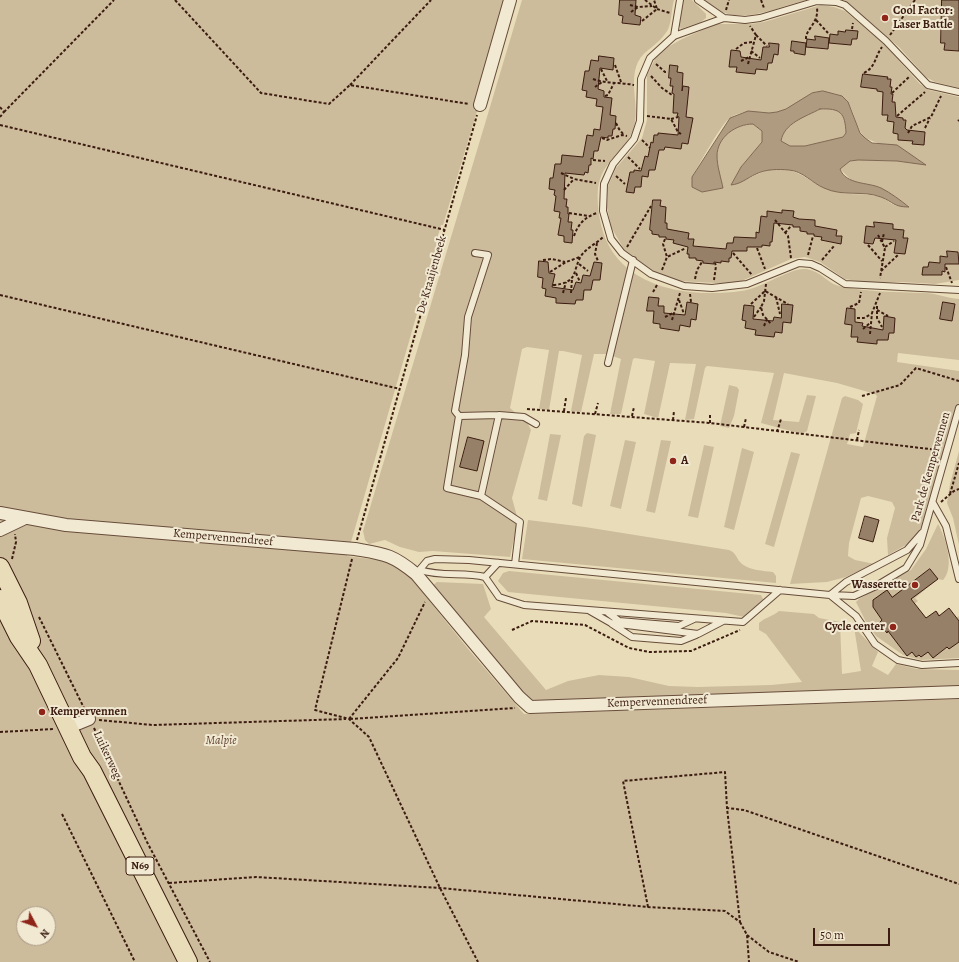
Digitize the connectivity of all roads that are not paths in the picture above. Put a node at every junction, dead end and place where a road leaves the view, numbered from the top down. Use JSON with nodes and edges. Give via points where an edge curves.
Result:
{"nodes":[{"id":1,"x":510,"y":0,"type":"edge"},
{"id":2,"x":680,"y":0,"type":"edge"},
{"id":3,"x":698,"y":0,"type":"edge"},
{"id":4,"x":817,"y":1,"type":"edge"},
{"id":5,"x":724,"y":18,"type":"junction"},
{"id":6,"x":674,"y":36,"type":"junction"},
{"id":7,"x":959,"y":92,"type":"edge"},
{"id":8,"x":480,"y":105,"type":"road end"},
{"id":9,"x":476,"y":253,"type":"dead end"},
{"id":10,"x":633,"y":260,"type":"junction"},
{"id":11,"x":957,"y":290,"type":"edge"},
{"id":12,"x":608,"y":363,"type":"dead end"},
{"id":13,"x":959,"y":408,"type":"edge"},
{"id":14,"x":499,"y":415,"type":"junction"},
{"id":15,"x":459,"y":416,"type":"junction"},
{"id":16,"x":536,"y":424,"type":"dead end"},
{"id":17,"x":481,"y":496,"type":"junction"},
{"id":18,"x":933,"y":503,"type":"junction"},
{"id":19,"x":0,"y":513,"type":"edge"},
{"id":20,"x":17,"y":521,"type":"junction"},
{"id":21,"x":0,"y":530,"type":"edge"},
{"id":22,"x":923,"y":531,"type":"junction"},
{"id":23,"x":498,"y":563,"type":"junction"},
{"id":24,"x":515,"y":564,"type":"junction"},
{"id":25,"x":6,"y":565,"type":"edge"},
{"id":26,"x":418,"y":572,"type":"junction"},
{"id":27,"x":485,"y":577,"type":"junction"},
{"id":28,"x":959,"y":579,"type":"edge"},
{"id":29,"x":780,"y":590,"type":"junction"},
{"id":30,"x":830,"y":595,"type":"junction"},
{"id":31,"x":0,"y":599,"type":"edge"},
{"id":32,"x":588,"y":610,"type":"junction"},
{"id":33,"x":724,"y":620,"type":"junction"},
{"id":34,"x":611,"y":623,"type":"junction"},
{"id":35,"x":698,"y":634,"type":"junction"},
{"id":36,"x":959,"y":663,"type":"edge"},
{"id":37,"x":38,"y":665,"type":"junction"},
{"id":38,"x":959,"y":692,"type":"edge"},
{"id":39,"x":188,"y":962,"type":"edge"}],
"edges":[{"from":1,"to":8,"type":"street"},
{"from":2,"to":6,"type":"lane"},
{"from":3,"to":5,"type":"lane"},
{"from":4,"to":5,"type":"lane","via":[[760,18]]},
{"from":4,"to":7,"type":"lane","via":[[825,0],[845,5],[886,40],[914,72],[932,87]]},
{"from":5,"to":6,"type":"lane"},
{"from":6,"to":10,"type":"lane","via":[[650,58],[643,72],[640,121],[634,138],[614,162],[604,184],[603,210],[611,239],[622,253]]},
{"from":9,"to":15,"type":"lane","via":[[488,255],[468,317],[465,355],[455,411]]},
{"from":10,"to":11,"type":"lane","via":[[651,274],[694,287],[734,287],[755,282],[799,263],[818,267],[845,284]]},
{"from":10,"to":12,"type":"lane"},
{"from":13,"to":18,"type":"lane","name":"Park de Kempervennen"},
{"from":14,"to":15,"type":"lane"},
{"from":14,"to":16,"type":"lane","via":[[524,417]]},
{"from":14,"to":17,"type":"lane"},
{"from":15,"to":17,"type":"lane","via":[[447,488]]},
{"from":17,"to":24,"type":"lane","via":[[520,522]]},
{"from":18,"to":22,"type":"lane","name":"Park de Kempervennen"},
{"from":18,"to":28,"type":"lane","via":[[946,526]]},
{"from":19,"to":20,"type":"street","name":"Kempervennendreef"},
{"from":20,"to":21,"type":"street"},
{"from":20,"to":26,"type":"street","name":"Kempervennendreef","via":[[355,549],[387,554]]},
{"from":22,"to":30,"type":"lane","name":"Park de Kempervennen","via":[[907,550],[846,582]]},
{"from":22,"to":30,"type":"lane","name":"Park de Kempervennen","via":[[920,545],[906,568],[854,596]]},
{"from":23,"to":24,"type":"lane"},
{"from":23,"to":26,"type":"lane","via":[[435,559],[422,564]]},
{"from":23,"to":27,"type":"lane"},
{"from":24,"to":29,"type":"lane"},
{"from":25,"to":37,"type":"main road","name":"Luikerweg","number":"N69"},
{"from":26,"to":27,"type":"lane"},
{"from":26,"to":38,"type":"street","name":"Kempervennendreef","via":[[425,587],[519,698],[530,707]]},
{"from":27,"to":32,"type":"lane","via":[[499,597],[524,605]]},
{"from":29,"to":30,"type":"lane"},
{"from":29,"to":33,"type":"lane","via":[[743,622]]},
{"from":30,"to":36,"type":"lane","via":[[856,616],[875,644],[898,660],[922,665]]},
{"from":31,"to":37,"type":"main road","name":"Luikerweg","number":"N69","via":[[19,637]]},
{"from":32,"to":33,"type":"lane","via":[[606,611],[619,621],[679,626],[695,618]]},
{"from":32,"to":34,"type":"lane"},
{"from":33,"to":35,"type":"lane"},
{"from":34,"to":35,"type":"lane"},
{"from":34,"to":35,"type":"lane","via":[[632,637],[682,640]]},
{"from":37,"to":39,"type":"main road","name":"Luikerweg","number":"N69","via":[[48,686],[77,724],[82,757],[92,771]]}]}
